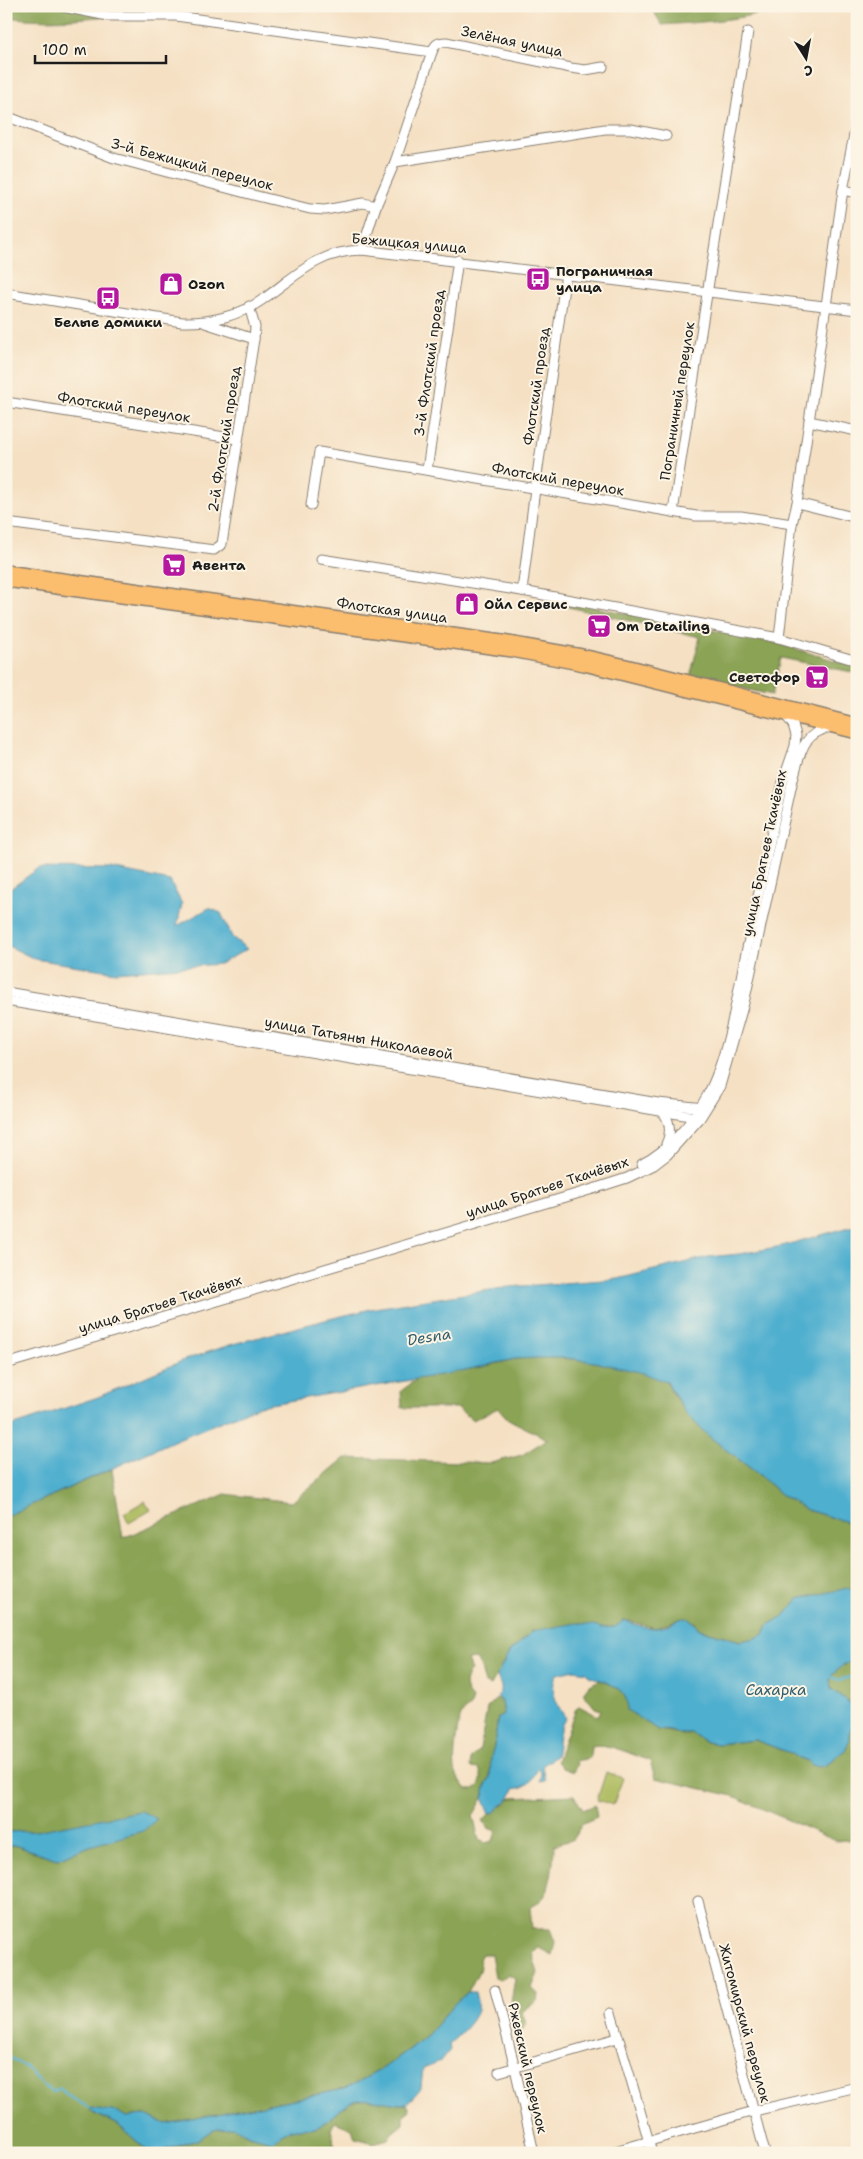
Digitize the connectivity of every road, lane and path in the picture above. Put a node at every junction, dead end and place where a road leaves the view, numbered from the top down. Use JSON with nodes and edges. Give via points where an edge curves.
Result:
{"nodes":[{"id":1,"x":63,"y":7,"type":"edge"},
{"id":2,"x":748,"y":32,"type":"dead end"},
{"id":3,"x":432,"y":52,"type":"junction"},
{"id":4,"x":603,"y":67,"type":"dead end"},
{"id":5,"x":6,"y":116,"type":"edge"},
{"id":6,"x":857,"y":120,"type":"edge"},
{"id":7,"x":666,"y":136,"type":"dead end"},
{"id":8,"x":395,"y":162,"type":"junction"},
{"id":9,"x":843,"y":190,"type":"junction"},
{"id":10,"x":857,"y":193,"type":"edge"},
{"id":11,"x":376,"y":206,"type":"junction"},
{"id":12,"x":362,"y":250,"type":"junction"},
{"id":13,"x":458,"y":260,"type":"junction"},
{"id":14,"x":566,"y":274,"type":"junction"},
{"id":15,"x":6,"y":293,"type":"edge"},
{"id":16,"x":708,"y":294,"type":"junction"},
{"id":17,"x":249,"y":306,"type":"junction"},
{"id":18,"x":826,"y":307,"type":"junction"},
{"id":19,"x":857,"y":310,"type":"edge"},
{"id":20,"x":202,"y":322,"type":"junction"},
{"id":21,"x":254,"y":339,"type":"junction"},
{"id":22,"x":6,"y":402,"type":"edge"},
{"id":23,"x":809,"y":421,"type":"junction"},
{"id":24,"x":857,"y":432,"type":"edge"},
{"id":25,"x":237,"y":439,"type":"junction"},
{"id":26,"x":427,"y":470,"type":"junction"},
{"id":27,"x":534,"y":489,"type":"junction"},
{"id":28,"x":797,"y":503,"type":"junction"},
{"id":29,"x":311,"y":505,"type":"dead end"},
{"id":30,"x":673,"y":512,"type":"junction"},
{"id":31,"x":857,"y":518,"type":"edge"},
{"id":32,"x":6,"y":523,"type":"edge"},
{"id":33,"x":792,"y":524,"type":"junction"},
{"id":34,"x":321,"y":559,"type":"dead end"},
{"id":35,"x":6,"y":570,"type":"edge"},
{"id":36,"x":6,"y":581,"type":"edge"},
{"id":37,"x":522,"y":591,"type":"junction"},
{"id":38,"x":779,"y":638,"type":"junction"},
{"id":39,"x":857,"y":661,"type":"edge"},
{"id":40,"x":787,"y":717,"type":"junction"},
{"id":41,"x":857,"y":724,"type":"edge"},
{"id":42,"x":832,"y":727,"type":"junction"},
{"id":43,"x":857,"y":733,"type":"edge"},
{"id":44,"x":6,"y":992,"type":"edge"},
{"id":45,"x":6,"y":1000,"type":"edge"},
{"id":46,"x":704,"y":1105,"type":"junction"},
{"id":47,"x":662,"y":1107,"type":"junction"},
{"id":48,"x":697,"y":1117,"type":"junction"},
{"id":49,"x":663,"y":1150,"type":"junction"},
{"id":50,"x":6,"y":1357,"type":"edge"},
{"id":51,"x":6,"y":1364,"type":"edge"},
{"id":52,"x":698,"y":1901,"type":"dead end"},
{"id":53,"x":495,"y":1990,"type":"dead end"},
{"id":54,"x":611,"y":2013,"type":"dead end"},
{"id":55,"x":617,"y":2038,"type":"junction"},
{"id":56,"x":515,"y":2068,"type":"junction"},
{"id":57,"x":500,"y":2072,"type":"dead end"},
{"id":58,"x":857,"y":2088,"type":"edge"},
{"id":59,"x":754,"y":2111,"type":"junction"},
{"id":60,"x":649,"y":2141,"type":"junction"},
{"id":61,"x":534,"y":2153,"type":"edge"},
{"id":62,"x":608,"y":2153,"type":"edge"},
{"id":63,"x":652,"y":2153,"type":"edge"},
{"id":64,"x":765,"y":2153,"type":"edge"}],
"edges":[{"from":1,"to":3,"type":"street","via":[[108,16],[176,16]]},
{"from":2,"to":16,"type":"street"},
{"from":3,"to":4,"type":"street","name":"Зелёная улица","via":[[439,42],[446,42],[578,69]]},
{"from":3,"to":8,"type":"street"},
{"from":5,"to":11,"type":"street","name":"3-й Бежицкий переулок","via":[[114,158],[253,195],[325,210],[363,203]]},
{"from":6,"to":9,"type":"street"},
{"from":7,"to":8,"type":"street","via":[[630,129],[605,129]]},
{"from":8,"to":11,"type":"street"},
{"from":9,"to":10,"type":"street"},
{"from":9,"to":18,"type":"street"},
{"from":11,"to":12,"type":"street"},
{"from":12,"to":13,"type":"street","name":"Бежицкая улица"},
{"from":12,"to":17,"type":"street","name":"Бежицкая улица","via":[[333,253],[318,260],[260,302]]},
{"from":13,"to":14,"type":"street","name":"Бежицкая улица"},
{"from":13,"to":26,"type":"street","name":"3-й Флотский проезд"},
{"from":14,"to":16,"type":"street","name":"Бежицкая улица"},
{"from":14,"to":27,"type":"street","name":"Флотский проезд"},
{"from":15,"to":20,"type":"street","name":"Бежицкая улица","via":[[182,322]]},
{"from":16,"to":18,"type":"street","name":"Бежицкая улица"},
{"from":16,"to":30,"type":"street","name":"Пограничный переулок"},
{"from":17,"to":20,"type":"street","name":"Бежицкая улица","via":[[220,320]]},
{"from":17,"to":21,"type":"street","name":"2-й Флотский проезд","via":[[255,327]]},
{"from":18,"to":19,"type":"street","name":"Бежицкая улица"},
{"from":18,"to":23,"type":"street"},
{"from":20,"to":21,"type":"street"},
{"from":21,"to":25,"type":"street","name":"2-й Флотский проезд"},
{"from":22,"to":25,"type":"street","name":"Флотский переулок"},
{"from":23,"to":24,"type":"street"},
{"from":23,"to":28,"type":"street"},
{"from":25,"to":32,"type":"street","name":"2-й Флотский проезд","via":[[222,544],[214,550]]},
{"from":26,"to":27,"type":"street","name":"Флотский переулок"},
{"from":26,"to":29,"type":"street","name":"Флотский переулок","via":[[319,452]]},
{"from":27,"to":30,"type":"street","name":"Флотский переулок"},
{"from":27,"to":37,"type":"street","name":"Флотский проезд"},
{"from":28,"to":31,"type":"street"},
{"from":28,"to":33,"type":"street"},
{"from":30,"to":33,"type":"street","name":"Флотский переулок","via":[[696,516],[741,516]]},
{"from":33,"to":38,"type":"street"},
{"from":34,"to":37,"type":"street"},
{"from":35,"to":41,"type":"main road","name":"Флотская улица","via":[[582,655]]},
{"from":36,"to":40,"type":"main road","name":"Флотская улица","via":[[512,651],[584,665]]},
{"from":37,"to":38,"type":"street"},
{"from":38,"to":39,"type":"street"},
{"from":40,"to":42,"type":"main road","name":"Флотская улица"},
{"from":40,"to":46,"type":"street","name":"улица Братьев Ткачёвых","via":[[796,735],[795,746],[778,803],[736,1002]]},
{"from":42,"to":43,"type":"main road","name":"Флотская улица"},
{"from":42,"to":46,"type":"street","name":"улица Братьев Ткачёвых","via":[[818,730],[802,748],[736,1035],[720,1086]]},
{"from":44,"to":47,"type":"street","name":"улица Татьяны Николаевой"},
{"from":45,"to":47,"type":"street","name":"улица Татьяны Николаевой"},
{"from":46,"to":47,"type":"street"},
{"from":46,"to":48,"type":"street","name":"улица Братьев Ткачёвых"},
{"from":47,"to":48,"type":"street","name":"улица Татьяны Николаевой"},
{"from":47,"to":49,"type":"street","via":[[670,1130]]},
{"from":48,"to":49,"type":"street","name":"улица Братьев Ткачёвых"},
{"from":48,"to":51,"type":"street","name":"улица Братьев Ткачёвых","via":[[667,1154],[654,1165],[627,1178]]},
{"from":49,"to":50,"type":"street","name":"улица Братьев Ткачёвых","via":[[625,1173],[592,1184]]},
{"from":52,"to":59,"type":"street","name":"Житомирский переулок"},
{"from":53,"to":56,"type":"street","name":"Ржевский переулок"},
{"from":54,"to":55,"type":"street"},
{"from":55,"to":56,"type":"street"},
{"from":55,"to":60,"type":"street"},
{"from":56,"to":57,"type":"street"},
{"from":56,"to":61,"type":"street","name":"Ржевский переулок"},
{"from":58,"to":59,"type":"street"},
{"from":59,"to":60,"type":"street"},
{"from":59,"to":64,"type":"street","name":"Житомирский переулок"},
{"from":60,"to":62,"type":"street"},
{"from":60,"to":63,"type":"street"}]}
